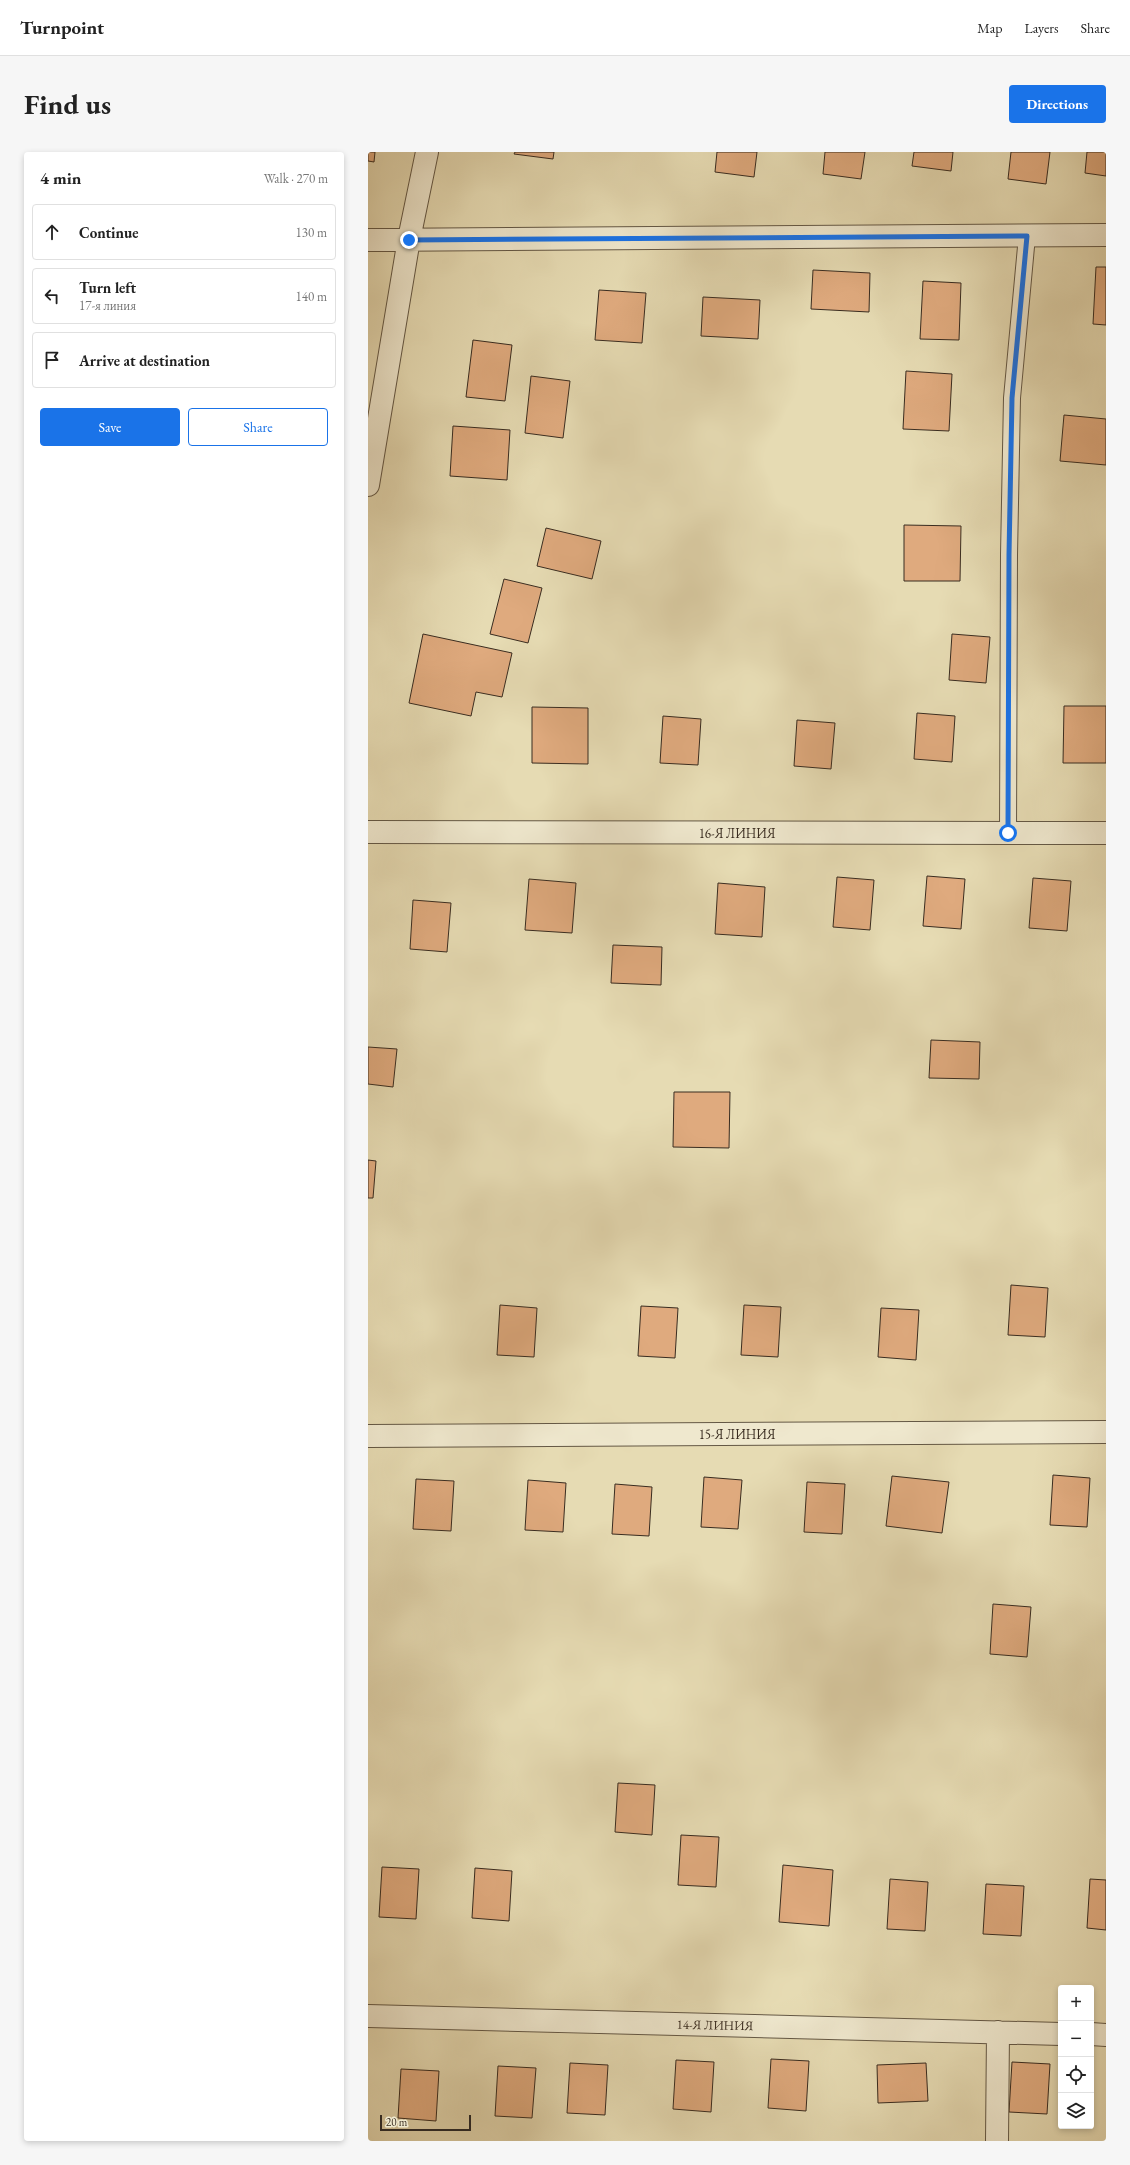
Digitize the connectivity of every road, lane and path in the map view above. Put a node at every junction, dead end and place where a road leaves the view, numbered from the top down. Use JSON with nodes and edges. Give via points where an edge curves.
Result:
{"nodes":[{"id":1,"x":427,"y":152,"type":"edge"},
{"id":2,"x":1106,"y":235,"type":"edge"},
{"id":3,"x":1027,"y":236,"type":"junction"},
{"id":4,"x":368,"y":240,"type":"edge"},
{"id":5,"x":409,"y":240,"type":"junction"},
{"id":6,"x":368,"y":485,"type":"edge"},
{"id":7,"x":368,"y":832,"type":"edge"},
{"id":8,"x":1008,"y":833,"type":"junction"},
{"id":9,"x":1106,"y":833,"type":"edge"},
{"id":10,"x":1106,"y":1432,"type":"edge"},
{"id":11,"x":368,"y":1436,"type":"edge"},
{"id":12,"x":368,"y":2016,"type":"edge"},
{"id":13,"x":998,"y":2032,"type":"junction"},
{"id":14,"x":1058,"y":2034,"type":"edge"},
{"id":15,"x":1094,"y":2034,"type":"edge"},
{"id":16,"x":1106,"y":2035,"type":"edge"},
{"id":17,"x":997,"y":2141,"type":"edge"}],
"edges":[{"from":1,"to":5,"type":"street"},
{"from":2,"to":3,"type":"street"},
{"from":3,"to":5,"type":"street"},
{"from":3,"to":8,"type":"lane","via":[[1012,398]]},
{"from":4,"to":5,"type":"street"},
{"from":5,"to":6,"type":"street"},
{"from":7,"to":8,"type":"street","name":"16-Я ЛИНИЯ"},
{"from":8,"to":9,"type":"street","name":"16-Я ЛИНИЯ"},
{"from":10,"to":11,"type":"street","name":"15-Я ЛИНИЯ"},
{"from":12,"to":13,"type":"street","name":"14-Я ЛИНИЯ"},
{"from":13,"to":14,"type":"street","name":"14-Я ЛИНИЯ"},
{"from":13,"to":17,"type":"street"},
{"from":15,"to":16,"type":"street"}]}
